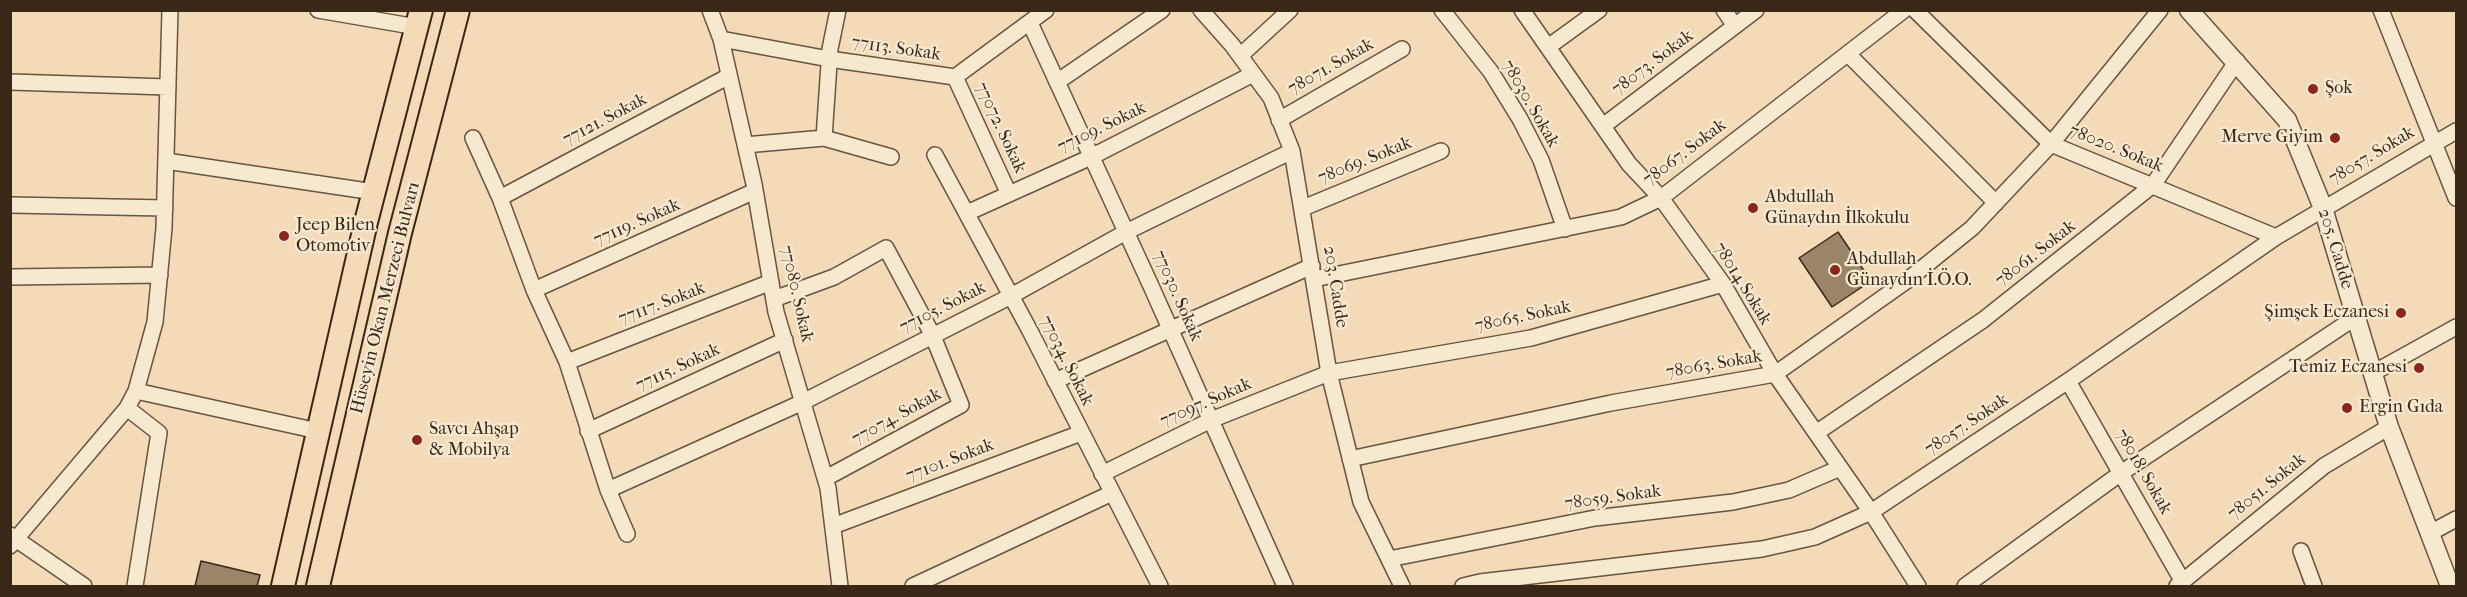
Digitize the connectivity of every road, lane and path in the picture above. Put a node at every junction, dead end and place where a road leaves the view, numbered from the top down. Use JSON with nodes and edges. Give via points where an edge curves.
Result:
{"nodes":[{"id":1,"x":170,"y":10,"type":"edge"},
{"id":2,"x":318,"y":10,"type":"edge"},
{"id":3,"x":458,"y":10,"type":"edge"},
{"id":4,"x":710,"y":10,"type":"edge"},
{"id":5,"x":838,"y":10,"type":"edge"},
{"id":6,"x":1046,"y":10,"type":"edge"},
{"id":7,"x":1162,"y":10,"type":"edge"},
{"id":8,"x":1201,"y":10,"type":"edge"},
{"id":9,"x":1290,"y":10,"type":"edge"},
{"id":10,"x":1443,"y":10,"type":"edge"},
{"id":11,"x":1522,"y":10,"type":"edge"},
{"id":12,"x":1599,"y":10,"type":"edge"},
{"id":13,"x":1724,"y":10,"type":"edge"},
{"id":14,"x":1756,"y":10,"type":"edge"},
{"id":15,"x":1904,"y":10,"type":"edge"},
{"id":16,"x":1915,"y":10,"type":"edge"},
{"id":17,"x":2160,"y":10,"type":"edge"},
{"id":18,"x":2189,"y":10,"type":"edge"},
{"id":19,"x":2381,"y":10,"type":"edge"},
{"id":20,"x":419,"y":19,"type":"edge"},
{"id":21,"x":1030,"y":23,"type":"junction"},
{"id":22,"x":1735,"y":26,"type":"junction"},
{"id":23,"x":720,"y":39,"type":"junction"},
{"id":24,"x":1548,"y":47,"type":"junction"},
{"id":25,"x":1402,"y":49,"type":"dead end"},
{"id":26,"x":1848,"y":54,"type":"junction"},
{"id":27,"x":1239,"y":56,"type":"junction"},
{"id":28,"x":829,"y":59,"type":"junction"},
{"id":29,"x":2237,"y":61,"type":"junction"},
{"id":30,"x":1253,"y":74,"type":"junction"},
{"id":31,"x":729,"y":76,"type":"junction"},
{"id":32,"x":955,"y":77,"type":"junction"},
{"id":33,"x":10,"y":82,"type":"edge"},
{"id":34,"x":1057,"y":82,"type":"junction"},
{"id":35,"x":168,"y":87,"type":"junction"},
{"id":36,"x":1279,"y":120,"type":"junction"},
{"id":37,"x":1603,"y":126,"type":"junction"},
{"id":38,"x":2457,"y":131,"type":"edge"},
{"id":39,"x":473,"y":138,"type":"dead end"},
{"id":40,"x":824,"y":138,"type":"junction"},
{"id":41,"x":2433,"y":143,"type":"junction"},
{"id":42,"x":2051,"y":144,"type":"junction"},
{"id":43,"x":745,"y":145,"type":"junction"},
{"id":44,"x":1292,"y":150,"type":"junction"},
{"id":45,"x":1441,"y":151,"type":"dead end"},
{"id":46,"x":935,"y":155,"type":"dead end"},
{"id":47,"x":891,"y":157,"type":"dead end"},
{"id":48,"x":1091,"y":157,"type":"junction"},
{"id":49,"x":166,"y":161,"type":"junction"},
{"id":50,"x":2153,"y":185,"type":"junction"},
{"id":51,"x":755,"y":191,"type":"junction"},
{"id":52,"x":374,"y":192,"type":"junction"},
{"id":53,"x":1009,"y":194,"type":"junction"},
{"id":54,"x":500,"y":198,"type":"junction"},
{"id":55,"x":1661,"y":198,"type":"junction"},
{"id":56,"x":2457,"y":198,"type":"edge"},
{"id":57,"x":1996,"y":203,"type":"junction"},
{"id":58,"x":10,"y":205,"type":"edge"},
{"id":59,"x":165,"y":207,"type":"junction"},
{"id":60,"x":1303,"y":208,"type":"junction"},
{"id":61,"x":2323,"y":208,"type":"junction"},
{"id":62,"x":967,"y":213,"type":"junction"},
{"id":63,"x":1564,"y":229,"type":"junction"},
{"id":64,"x":1126,"y":232,"type":"junction"},
{"id":65,"x":2276,"y":237,"type":"junction"},
{"id":66,"x":1313,"y":273,"type":"junction"},
{"id":67,"x":160,"y":275,"type":"junction"},
{"id":68,"x":10,"y":277,"type":"edge"},
{"id":69,"x":771,"y":282,"type":"junction"},
{"id":70,"x":1723,"y":284,"type":"junction"},
{"id":71,"x":534,"y":290,"type":"junction"},
{"id":72,"x":1011,"y":296,"type":"junction"},
{"id":73,"x":774,"y":299,"type":"junction"},
{"id":74,"x":2356,"y":317,"type":"junction"},
{"id":75,"x":2457,"y":327,"type":"edge"},
{"id":76,"x":1171,"y":331,"type":"junction"},
{"id":77,"x":932,"y":334,"type":"junction"},
{"id":78,"x":785,"y":340,"type":"junction"},
{"id":79,"x":567,"y":362,"type":"junction"},
{"id":80,"x":1329,"y":373,"type":"junction"},
{"id":81,"x":2373,"y":373,"type":"junction"},
{"id":82,"x":1775,"y":374,"type":"junction"},
{"id":83,"x":1055,"y":381,"type":"junction"},
{"id":84,"x":2068,"y":381,"type":"junction"},
{"id":85,"x":136,"y":392,"type":"junction"},
{"id":86,"x":803,"y":402,"type":"junction"},
{"id":87,"x":127,"y":408,"type":"junction"},
{"id":88,"x":1211,"y":420,"type":"junction"},
{"id":89,"x":2389,"y":427,"type":"junction"},
{"id":90,"x":318,"y":431,"type":"junction"},
{"id":91,"x":588,"y":432,"type":"junction"},
{"id":92,"x":1081,"y":433,"type":"junction"},
{"id":93,"x":1816,"y":433,"type":"junction"},
{"id":94,"x":1350,"y":459,"type":"junction"},
{"id":95,"x":1840,"y":468,"type":"junction"},
{"id":96,"x":2121,"y":473,"type":"junction"},
{"id":97,"x":1102,"y":474,"type":"junction"},
{"id":98,"x":826,"y":478,"type":"junction"},
{"id":99,"x":608,"y":490,"type":"junction"},
{"id":100,"x":1112,"y":493,"type":"junction"},
{"id":101,"x":1871,"y":512,"type":"junction"},
{"id":102,"x":2457,"y":519,"type":"edge"},
{"id":103,"x":833,"y":526,"type":"junction"},
{"id":104,"x":2430,"y":533,"type":"junction"},
{"id":105,"x":627,"y":534,"type":"dead end"},
{"id":106,"x":12,"y":540,"type":"edge"},
{"id":107,"x":2301,"y":551,"type":"dead end"},
{"id":108,"x":1389,"y":559,"type":"junction"},
{"id":109,"x":2180,"y":584,"type":"edge"},
{"id":110,"x":84,"y":586,"type":"edge"},
{"id":111,"x":135,"y":586,"type":"edge"},
{"id":112,"x":283,"y":586,"type":"edge"},
{"id":113,"x":318,"y":586,"type":"edge"},
{"id":114,"x":840,"y":586,"type":"edge"},
{"id":115,"x":913,"y":586,"type":"edge"},
{"id":116,"x":1160,"y":586,"type":"edge"},
{"id":117,"x":1285,"y":586,"type":"edge"},
{"id":118,"x":1402,"y":586,"type":"edge"},
{"id":119,"x":1463,"y":586,"type":"edge"},
{"id":120,"x":1918,"y":586,"type":"edge"},
{"id":121,"x":1965,"y":586,"type":"edge"},
{"id":122,"x":2314,"y":586,"type":"edge"},
{"id":123,"x":2450,"y":586,"type":"edge"}],
"edges":[{"from":1,"to":35,"type":"street"},
{"from":2,"to":20,"type":"street"},
{"from":3,"to":113,"type":"main road","name":"Hüseyin Okan Merzeci Bulvarı","via":[[397,245]]},
{"from":4,"to":23,"type":"street","name":"77080. Sokak"},
{"from":5,"to":28,"type":"street"},
{"from":6,"to":21,"type":"street","name":"77113. Sokak"},
{"from":7,"to":34,"type":"street"},
{"from":8,"to":27,"type":"street","name":"203. Cadde"},
{"from":9,"to":27,"type":"street"},
{"from":10,"to":63,"type":"street","name":"78030. Sokak","via":[[1491,72],[1520,119],[1541,160]]},
{"from":11,"to":24,"type":"street","name":"78014 Sokak"},
{"from":12,"to":24,"type":"street"},
{"from":13,"to":22,"type":"street"},
{"from":14,"to":22,"type":"street","name":"78073. Sokak"},
{"from":15,"to":26,"type":"street","name":"78067. Sokak"},
{"from":16,"to":42,"type":"street","name":"78020. Sokak"},
{"from":17,"to":42,"type":"street","name":"78063. Sokak"},
{"from":18,"to":29,"type":"street","name":"205. Cadde"},
{"from":19,"to":41,"type":"street"},
{"from":20,"to":52,"type":"main road","name":"Hüseyin Okan Merzeci Bulvarı"},
{"from":21,"to":32,"type":"street","name":"77113. Sokak"},
{"from":21,"to":34,"type":"street","name":"77030. Sokak"},
{"from":22,"to":37,"type":"street","name":"78073. Sokak"},
{"from":23,"to":28,"type":"street","name":"77113. Sokak"},
{"from":23,"to":31,"type":"street","name":"77080. Sokak"},
{"from":24,"to":37,"type":"street","name":"78014 Sokak"},
{"from":25,"to":36,"type":"street","name":"78071. Sokak"},
{"from":26,"to":55,"type":"street","name":"78067. Sokak"},
{"from":26,"to":57,"type":"street"},
{"from":27,"to":30,"type":"street","name":"203. Cadde"},
{"from":28,"to":32,"type":"street","name":"77113. Sokak"},
{"from":28,"to":40,"type":"street"},
{"from":29,"to":50,"type":"street","name":"78061. Sokak"},
{"from":29,"to":61,"type":"street","name":"205. Cadde","via":[[2287,120]]},
{"from":30,"to":36,"type":"street","name":"203. Cadde","via":[[1271,98]]},
{"from":30,"to":48,"type":"street","name":"77109. Sokak"},
{"from":31,"to":43,"type":"street","name":"77080. Sokak"},
{"from":31,"to":54,"type":"street","name":"77121. Sokak"},
{"from":32,"to":53,"type":"street","name":"77072. Sokak"},
{"from":33,"to":35,"type":"street"},
{"from":34,"to":48,"type":"street","name":"77030. Sokak"},
{"from":35,"to":49,"type":"street"},
{"from":36,"to":44,"type":"street","name":"203. Cadde"},
{"from":37,"to":55,"type":"street","name":"78014 Sokak","via":[[1629,164]]},
{"from":38,"to":41,"type":"street","name":"78057. Sokak"},
{"from":39,"to":54,"type":"street"},
{"from":40,"to":43,"type":"street"},
{"from":40,"to":47,"type":"street"},
{"from":41,"to":56,"type":"street"},
{"from":41,"to":61,"type":"street","name":"78057. Sokak"},
{"from":42,"to":50,"type":"street","name":"78020. Sokak"},
{"from":42,"to":57,"type":"street","name":"78063. Sokak"},
{"from":43,"to":51,"type":"street","name":"77080. Sokak"},
{"from":44,"to":60,"type":"street","name":"203. Cadde"},
{"from":44,"to":64,"type":"street","name":"77105. Sokak"},
{"from":45,"to":60,"type":"street","name":"78069. Sokak"},
{"from":46,"to":62,"type":"street","name":"77034. Sokak"},
{"from":48,"to":53,"type":"street","name":"77109. Sokak"},
{"from":48,"to":64,"type":"street","name":"77030. Sokak"},
{"from":49,"to":52,"type":"street"},
{"from":49,"to":59,"type":"street"},
{"from":50,"to":65,"type":"street","name":"78020. Sokak"},
{"from":50,"to":93,"type":"street","name":"78061. Sokak","via":[[1983,320]]},
{"from":51,"to":69,"type":"street","name":"77080. Sokak"},
{"from":51,"to":71,"type":"street","name":"77119. Sokak"},
{"from":52,"to":90,"type":"main road","name":"Hüseyin Okan Merzeci Bulvarı"},
{"from":53,"to":62,"type":"street","name":"77109. Sokak"},
{"from":54,"to":71,"type":"street"},
{"from":55,"to":63,"type":"street","name":"78067. Sokak","via":[[1621,217]]},
{"from":55,"to":70,"type":"street","name":"78014 Sokak"},
{"from":57,"to":82,"type":"street","name":"78063. Sokak","via":[[1972,228],[1905,282]]},
{"from":58,"to":59,"type":"street"},
{"from":59,"to":67,"type":"street"},
{"from":60,"to":66,"type":"street","name":"203. Cadde"},
{"from":61,"to":65,"type":"street","name":"78057. Sokak"},
{"from":61,"to":74,"type":"street","name":"205. Cadde"},
{"from":62,"to":72,"type":"street","name":"77034. Sokak"},
{"from":63,"to":66,"type":"street","name":"78067. Sokak"},
{"from":64,"to":72,"type":"street","name":"77105. Sokak"},
{"from":64,"to":76,"type":"street","name":"77030. Sokak"},
{"from":65,"to":84,"type":"street","name":"78057. Sokak"},
{"from":66,"to":76,"type":"street","name":"78067. Sokak"},
{"from":66,"to":80,"type":"street","name":"203. Cadde"},
{"from":67,"to":68,"type":"street"},
{"from":67,"to":85,"type":"street","via":[[155,321]]},
{"from":69,"to":73,"type":"street","name":"77080. Sokak"},
{"from":69,"to":79,"type":"street","name":"77117. Sokak"},
{"from":70,"to":80,"type":"street","name":"78065. Sokak","via":[[1532,338]]},
{"from":70,"to":82,"type":"street","name":"78014 Sokak"},
{"from":71,"to":79,"type":"street"},
{"from":72,"to":77,"type":"street","name":"77105. Sokak"},
{"from":72,"to":83,"type":"street","name":"77034. Sokak"},
{"from":73,"to":77,"type":"street","name":"77074. Sokak","via":[[834,277],[886,248]]},
{"from":73,"to":78,"type":"street","name":"77080. Sokak"},
{"from":74,"to":81,"type":"street","name":"205. Cadde"},
{"from":74,"to":96,"type":"street"},
{"from":75,"to":81,"type":"street"},
{"from":76,"to":83,"type":"street","name":"78067. Sokak"},
{"from":76,"to":88,"type":"street","name":"77030. Sokak"},
{"from":77,"to":86,"type":"street","name":"77105. Sokak"},
{"from":77,"to":98,"type":"street","name":"77074. Sokak","via":[[961,405]]},
{"from":78,"to":86,"type":"street","name":"77080. Sokak"},
{"from":78,"to":91,"type":"street","name":"77115. Sokak"},
{"from":79,"to":91,"type":"street"},
{"from":80,"to":88,"type":"street","name":"77097. Sokak"},
{"from":80,"to":94,"type":"street","name":"203. Cadde"},
{"from":81,"to":89,"type":"street","name":"205. Cadde"},
{"from":82,"to":93,"type":"street","name":"78014 Sokak"},
{"from":82,"to":94,"type":"street","name":"78063. Sokak","via":[[1611,403]]},
{"from":83,"to":92,"type":"street","name":"77034. Sokak"},
{"from":84,"to":96,"type":"street","name":"78018. Sokak"},
{"from":84,"to":101,"type":"street","name":"78057. Sokak"},
{"from":85,"to":87,"type":"street"},
{"from":85,"to":90,"type":"street"},
{"from":86,"to":98,"type":"street","name":"77080. Sokak"},
{"from":86,"to":99,"type":"street","name":"77105. Sokak"},
{"from":87,"to":106,"type":"street"},
{"from":87,"to":111,"type":"street","via":[[159,433]]},
{"from":88,"to":97,"type":"street","name":"77097. Sokak"},
{"from":88,"to":117,"type":"street","name":"77030. Sokak"},
{"from":89,"to":104,"type":"street","name":"205. Cadde"},
{"from":89,"to":109,"type":"street","name":"78051. Sokak","via":[[2324,466]]},
{"from":90,"to":112,"type":"main road","name":"Hüseyin Okan Merzeci Bulvarı"},
{"from":91,"to":99,"type":"street"},
{"from":92,"to":97,"type":"street","name":"77034. Sokak"},
{"from":92,"to":103,"type":"street","name":"77101. Sokak"},
{"from":93,"to":95,"type":"street","name":"78014 Sokak"},
{"from":94,"to":108,"type":"street","name":"203. Cadde","via":[[1361,502]]},
{"from":95,"to":101,"type":"street","name":"78014 Sokak"},
{"from":95,"to":108,"type":"street","name":"78059. Sokak","via":[[1789,490],[1733,502],[1595,518]]},
{"from":96,"to":109,"type":"street","name":"78018. Sokak"},
{"from":96,"to":121,"type":"street"},
{"from":97,"to":100,"type":"street","name":"77034. Sokak"},
{"from":98,"to":103,"type":"street","name":"77080. Sokak"},
{"from":99,"to":105,"type":"street"},
{"from":100,"to":115,"type":"street"},
{"from":100,"to":116,"type":"street","name":"77034. Sokak"},
{"from":101,"to":119,"type":"street","name":"78057. Sokak","via":[[1815,537],[1762,549]]},
{"from":101,"to":120,"type":"street","name":"78014 Sokak"},
{"from":102,"to":104,"type":"street"},
{"from":103,"to":114,"type":"street","name":"77080. Sokak"},
{"from":104,"to":123,"type":"street","name":"205. Cadde"},
{"from":106,"to":110,"type":"street"},
{"from":107,"to":122,"type":"street"},
{"from":108,"to":118,"type":"street","name":"203. Cadde"}]}
